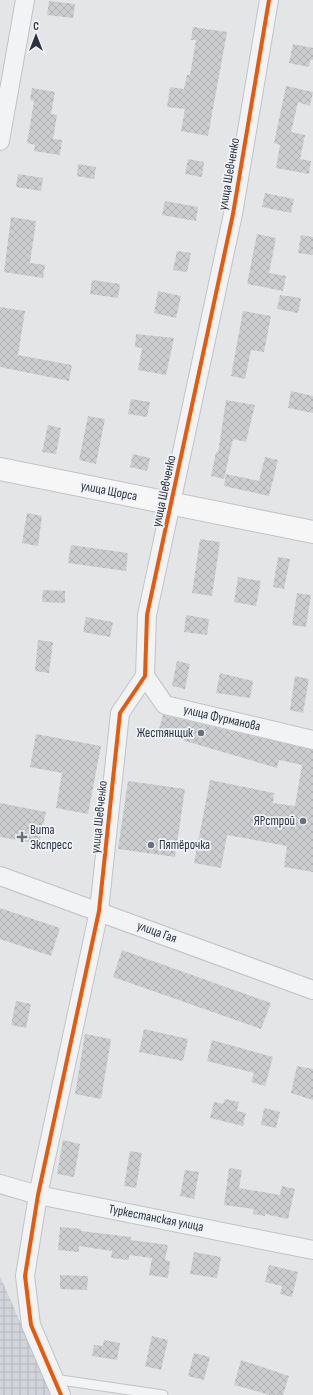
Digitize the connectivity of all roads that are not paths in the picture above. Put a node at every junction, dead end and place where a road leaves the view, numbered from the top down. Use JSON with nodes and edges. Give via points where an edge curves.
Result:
{"nodes":[{"id":1,"x":25,"y":0,"type":"edge"},
{"id":2,"x":268,"y":0,"type":"edge"},
{"id":3,"x":0,"y":141,"type":"edge"},
{"id":4,"x":0,"y":469,"type":"edge"},
{"id":5,"x":172,"y":504,"type":"junction"},
{"id":6,"x":313,"y":532,"type":"edge"},
{"id":7,"x":144,"y":676,"type":"junction"},
{"id":8,"x":313,"y":740,"type":"edge"},
{"id":9,"x":0,"y":876,"type":"edge"},
{"id":10,"x":99,"y":911,"type":"junction"},
{"id":11,"x":313,"y":990,"type":"edge"},
{"id":12,"x":0,"y":1184,"type":"edge"},
{"id":13,"x":38,"y":1195,"type":"junction"},
{"id":14,"x":313,"y":1250,"type":"edge"},
{"id":15,"x":54,"y":1379,"type":"junction"},
{"id":16,"x":61,"y":1395,"type":"edge"},
{"id":17,"x":163,"y":1395,"type":"edge"}],
"edges":[{"from":1,"to":3,"type":"street"},
{"from":2,"to":5,"type":"street","name":"улица Шевченко","via":[[233,214]]},
{"from":4,"to":5,"type":"main road","name":"улица Щорса"},
{"from":5,"to":6,"type":"main road","name":"улица Щорса"},
{"from":5,"to":7,"type":"street","name":"улица Шевченко","via":[[147,615]]},
{"from":7,"to":8,"type":"street","name":"улица Фурманова","via":[[165,705]]},
{"from":7,"to":10,"type":"street","name":"улица Шевченко","via":[[120,713]]},
{"from":9,"to":10,"type":"street","name":"улица Гая"},
{"from":10,"to":11,"type":"street","name":"улица Гая"},
{"from":10,"to":13,"type":"street","name":"улица Шевченко"},
{"from":12,"to":13,"type":"street","name":"Туркестанская улица"},
{"from":13,"to":14,"type":"street","name":"Туркестанская улица"},
{"from":13,"to":15,"type":"street","name":"улица Шевченко","via":[[25,1276],[31,1324]]},
{"from":15,"to":16,"type":"street","name":"улица Шевченко"},
{"from":15,"to":17,"type":"lane"}]}
